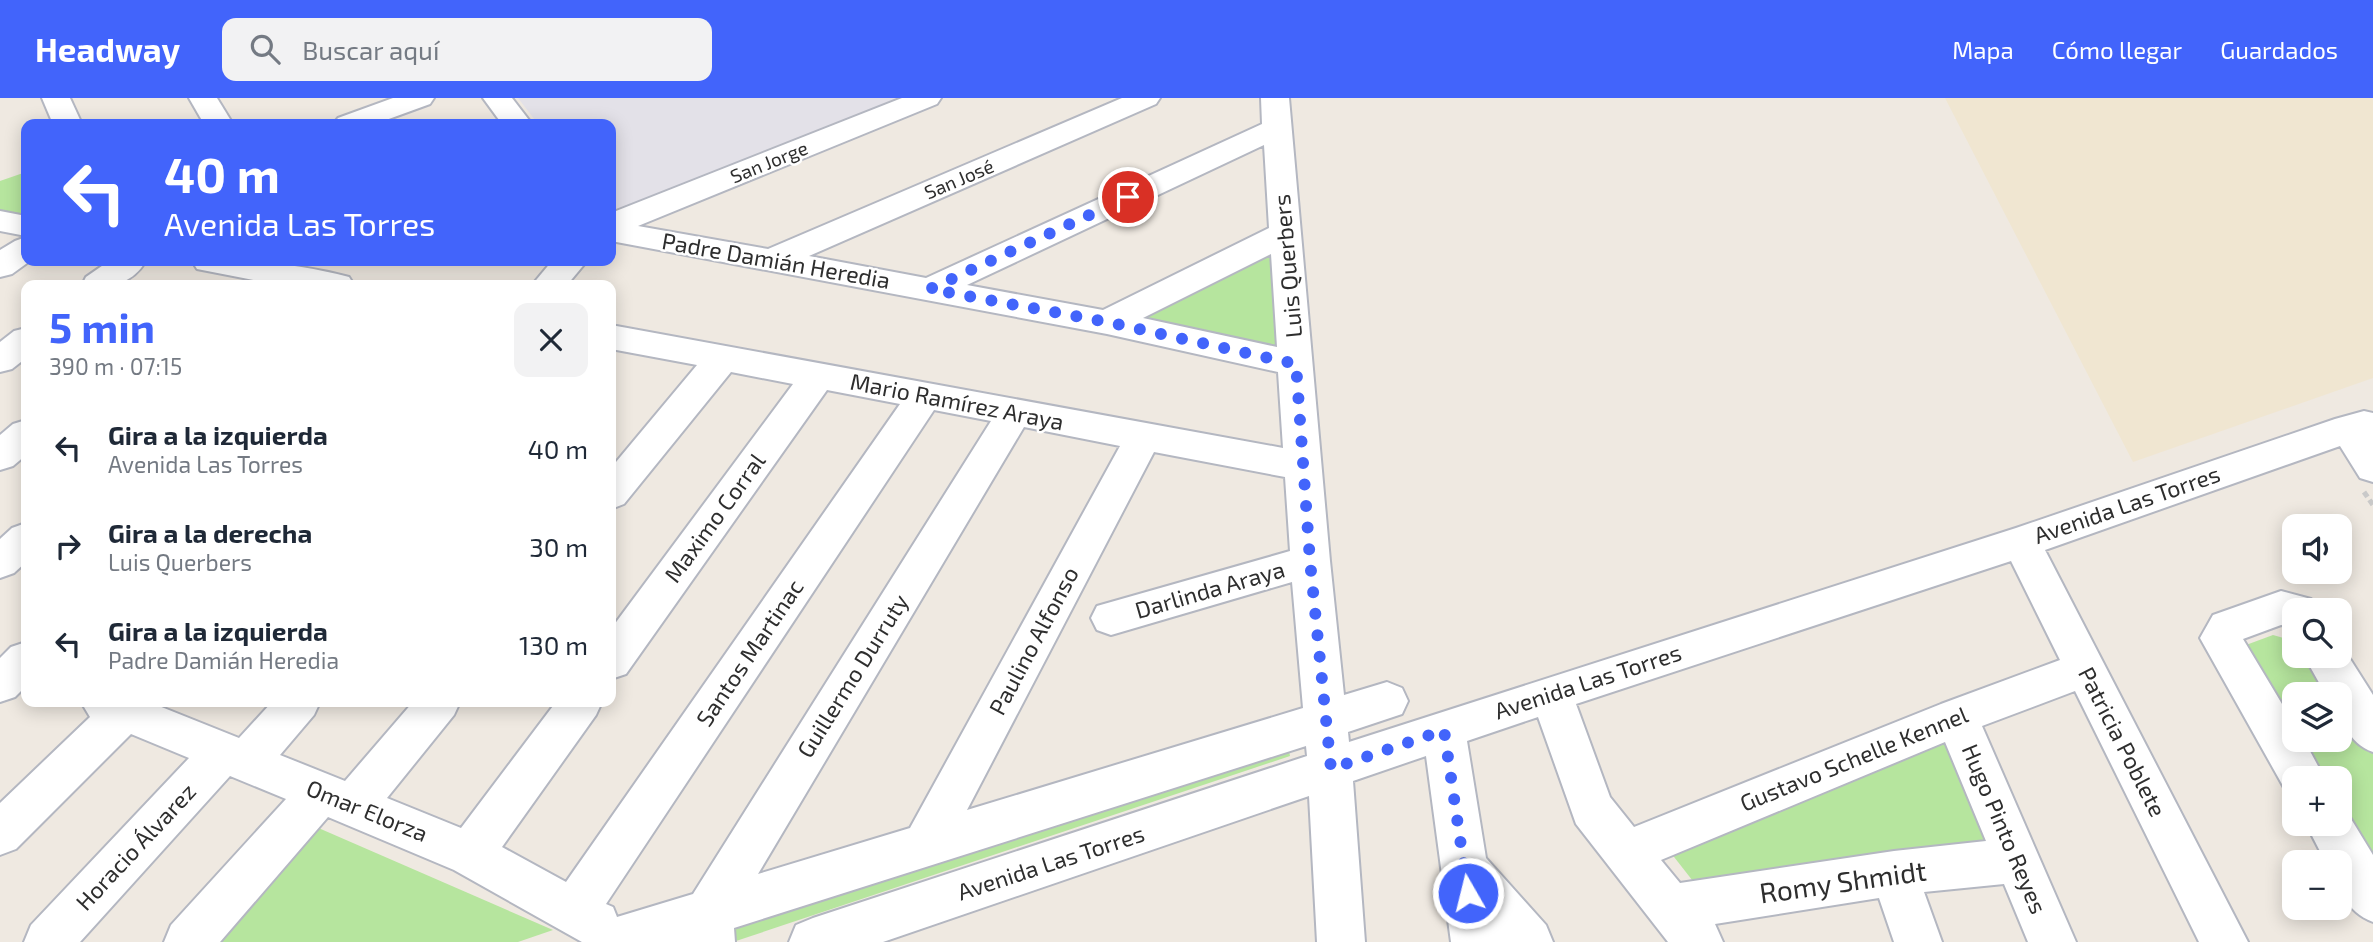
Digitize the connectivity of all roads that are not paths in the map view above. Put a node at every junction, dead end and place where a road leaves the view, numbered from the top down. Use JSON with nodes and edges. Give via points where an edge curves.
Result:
{"nodes":[{"id":1,"x":56,"y":98,"type":"edge"},
{"id":2,"x":203,"y":98,"type":"edge"},
{"id":3,"x":420,"y":98,"type":"edge"},
{"id":4,"x":497,"y":98,"type":"edge"},
{"id":5,"x":927,"y":98,"type":"edge"},
{"id":6,"x":1146,"y":98,"type":"edge"},
{"id":7,"x":1276,"y":113,"type":"edge"},
{"id":8,"x":358,"y":116,"type":"edge"},
{"id":9,"x":65,"y":119,"type":"edge"},
{"id":10,"x":215,"y":119,"type":"edge"},
{"id":11,"x":513,"y":119,"type":"edge"},
{"id":12,"x":0,"y":221,"type":"edge"},
{"id":13,"x":21,"y":225,"type":"edge"},
{"id":14,"x":616,"y":226,"type":"edge"},
{"id":15,"x":616,"y":229,"type":"edge"},
{"id":16,"x":1286,"y":233,"type":"junction"},
{"id":17,"x":21,"y":251,"type":"edge"},
{"id":18,"x":772,"y":260,"type":"junction"},
{"id":19,"x":0,"y":266,"type":"edge"},
{"id":20,"x":123,"y":266,"type":"edge"},
{"id":21,"x":566,"y":266,"type":"edge"},
{"id":22,"x":214,"y":270,"type":"edge"},
{"id":23,"x":105,"y":280,"type":"edge"},
{"id":24,"x":293,"y":280,"type":"edge"},
{"id":25,"x":553,"y":280,"type":"edge"},
{"id":26,"x":930,"y":289,"type":"junction"},
{"id":27,"x":1107,"y":322,"type":"junction"},
{"id":28,"x":616,"y":343,"type":"edge"},
{"id":29,"x":21,"y":344,"type":"edge"},
{"id":30,"x":723,"y":358,"type":"junction"},
{"id":31,"x":0,"y":360,"type":"edge"},
{"id":32,"x":1296,"y":364,"type":"junction"},
{"id":33,"x":818,"y":376,"type":"junction"},
{"id":34,"x":925,"y":396,"type":"junction"},
{"id":35,"x":1014,"y":414,"type":"junction"},
{"id":36,"x":1143,"y":437,"type":"junction"},
{"id":37,"x":21,"y":438,"type":"edge"},
{"id":38,"x":0,"y":456,"type":"edge"},
{"id":39,"x":1303,"y":466,"type":"junction"},
{"id":40,"x":2373,"y":468,"type":"edge"},
{"id":41,"x":616,"y":488,"type":"edge"},
{"id":42,"x":2021,"y":542,"type":"junction"},
{"id":43,"x":21,"y":543,"type":"edge"},
{"id":44,"x":1310,"y":561,"type":"junction"},
{"id":45,"x":0,"y":562,"type":"edge"},
{"id":46,"x":2282,"y":608,"type":"edge"},
{"id":47,"x":1111,"y":618,"type":"dead end"},
{"id":48,"x":616,"y":654,"type":"edge"},
{"id":49,"x":2332,"y":668,"type":"edge"},
{"id":50,"x":2085,"y":669,"type":"junction"},
{"id":51,"x":1551,"y":694,"type":"junction"},
{"id":52,"x":1387,"y":701,"type":"dead end"},
{"id":53,"x":118,"y":707,"type":"edge"},
{"id":54,"x":124,"y":707,"type":"edge"},
{"id":55,"x":293,"y":707,"type":"edge"},
{"id":56,"x":434,"y":707,"type":"edge"},
{"id":57,"x":577,"y":707,"type":"edge"},
{"id":58,"x":1956,"y":717,"type":"junction"},
{"id":59,"x":1326,"y":720,"type":"junction"},
{"id":60,"x":1444,"y":730,"type":"junction"},
{"id":61,"x":2373,"y":733,"type":"edge"},
{"id":62,"x":235,"y":757,"type":"junction"},
{"id":63,"x":2295,"y":766,"type":"edge"},
{"id":64,"x":1331,"y":769,"type":"junction"},
{"id":65,"x":337,"y":799,"type":"junction"},
{"id":66,"x":0,"y":834,"type":"edge"},
{"id":67,"x":2336,"y":836,"type":"edge"},
{"id":68,"x":925,"y":845,"type":"junction"},
{"id":69,"x":1625,"y":853,"type":"junction"},
{"id":70,"x":470,"y":854,"type":"junction"},
{"id":71,"x":2017,"y":859,"type":"junction"},
{"id":72,"x":1464,"y":868,"type":"junction"},
{"id":73,"x":1894,"y":873,"type":"junction"},
{"id":74,"x":2373,"y":899,"type":"edge"},
{"id":75,"x":1669,"y":908,"type":"junction"},
{"id":76,"x":574,"y":910,"type":"junction"},
{"id":77,"x":709,"y":927,"type":"edge"},
{"id":78,"x":48,"y":942,"type":"edge"},
{"id":79,"x":188,"y":942,"type":"edge"},
{"id":80,"x":617,"y":942,"type":"edge"},
{"id":81,"x":813,"y":942,"type":"edge"},
{"id":82,"x":1340,"y":942,"type":"edge"},
{"id":83,"x":1475,"y":942,"type":"edge"},
{"id":84,"x":1529,"y":942,"type":"edge"},
{"id":85,"x":1699,"y":942,"type":"edge"},
{"id":86,"x":1918,"y":942,"type":"edge"},
{"id":87,"x":2052,"y":942,"type":"edge"},
{"id":88,"x":2224,"y":942,"type":"edge"}],
"edges":[{"from":1,"to":9,"type":"street"},
{"from":2,"to":10,"type":"street"},
{"from":3,"to":8,"type":"street"},
{"from":4,"to":11,"type":"street"},
{"from":5,"to":14,"type":"street","name":"San Jorge"},
{"from":6,"to":18,"type":"street","name":"San José"},
{"from":7,"to":16,"type":"street","name":"Luis Querbers"},
{"from":7,"to":26,"type":"street"},
{"from":12,"to":13,"type":"street"},
{"from":15,"to":18,"type":"street","name":"Padre Damián Heredia"},
{"from":16,"to":27,"type":"street"},
{"from":16,"to":32,"type":"street","name":"Luis Querbers"},
{"from":17,"to":19,"type":"street"},
{"from":18,"to":26,"type":"street","name":"Padre Damián Heredia"},
{"from":20,"to":23,"type":"street"},
{"from":21,"to":25,"type":"street"},
{"from":22,"to":24,"type":"street"},
{"from":26,"to":27,"type":"street","name":"Padre Damián Heredia"},
{"from":27,"to":32,"type":"street","name":"Padre Damián Heredia"},
{"from":28,"to":30,"type":"street","name":"Mario Ramírez Araya"},
{"from":29,"to":31,"type":"street"},
{"from":30,"to":33,"type":"street","name":"Mario Ramírez Araya"},
{"from":30,"to":41,"type":"street"},
{"from":32,"to":39,"type":"street","name":"Luis Querbers"},
{"from":33,"to":34,"type":"street","name":"Mario Ramírez Araya"},
{"from":33,"to":48,"type":"street","name":"Maximo Corral"},
{"from":34,"to":35,"type":"street","name":"Mario Ramírez Araya"},
{"from":34,"to":76,"type":"street","name":"Santos Martinac"},
{"from":35,"to":36,"type":"street","name":"Mario Ramírez Araya"},
{"from":35,"to":77,"type":"street","name":"Guillermo Durruty"},
{"from":36,"to":39,"type":"street","name":"Mario Ramírez Araya"},
{"from":36,"to":68,"type":"street","name":"Paulino Alfonso"},
{"from":37,"to":38,"type":"street"},
{"from":39,"to":44,"type":"street","name":"Luis Querbers"},
{"from":40,"to":42,"type":"street","name":"Avenida Las Torres","via":[[2356,426]]},
{"from":42,"to":50,"type":"street","name":"Patricia Poblete"},
{"from":42,"to":51,"type":"street","name":"Avenida Las Torres"},
{"from":43,"to":45,"type":"street"},
{"from":44,"to":47,"type":"street","name":"Darlinda Araya"},
{"from":44,"to":59,"type":"street","name":"Luis Querbers"},
{"from":46,"to":63,"type":"street","via":[[2227,627],[2221,638]]},
{"from":49,"to":61,"type":"street"},
{"from":50,"to":58,"type":"street","name":"Gustavo Schelle Kennel"},
{"from":50,"to":88,"type":"street","name":"Patricia Poblete"},
{"from":51,"to":60,"type":"street","name":"Avenida Las Torres"},
{"from":51,"to":69,"type":"street","via":[[1592,809]]},
{"from":52,"to":59,"type":"street"},
{"from":53,"to":66,"type":"street"},
{"from":54,"to":62,"type":"street","name":"Omar Elorza"},
{"from":55,"to":62,"type":"street","name":"Horacio Álvarez"},
{"from":56,"to":65,"type":"street"},
{"from":57,"to":70,"type":"street"},
{"from":58,"to":69,"type":"street","name":"Gustavo Schelle Kennel"},
{"from":58,"to":71,"type":"street","name":"Hugo Pinto Reyes"},
{"from":59,"to":64,"type":"street","name":"Luis Querbers"},
{"from":59,"to":68,"type":"street"},
{"from":60,"to":64,"type":"street","name":"Avenida Las Torres"},
{"from":60,"to":72,"type":"street"},
{"from":62,"to":65,"type":"street","name":"Omar Elorza"},
{"from":62,"to":78,"type":"street","name":"Horacio Álvarez"},
{"from":64,"to":81,"type":"street","name":"Avenida Las Torres"},
{"from":64,"to":82,"type":"street","name":"Luis Querbers"},
{"from":65,"to":70,"type":"street","name":"Omar Elorza"},
{"from":65,"to":79,"type":"street"},
{"from":67,"to":74,"type":"street"},
{"from":68,"to":77,"type":"street"},
{"from":69,"to":75,"type":"street"},
{"from":70,"to":76,"type":"street","name":"Omar Elorza"},
{"from":71,"to":73,"type":"street","name":"Romy Shmidt"},
{"from":71,"to":87,"type":"street","name":"Hugo Pinto Reyes"},
{"from":72,"to":83,"type":"street"},
{"from":72,"to":84,"type":"street"},
{"from":73,"to":75,"type":"street","name":"Romy Shmidt"},
{"from":73,"to":86,"type":"street"},
{"from":75,"to":85,"type":"street"},
{"from":76,"to":80,"type":"street","name":"Omar Elorza"},
{"from":77,"to":80,"type":"street"}]}
